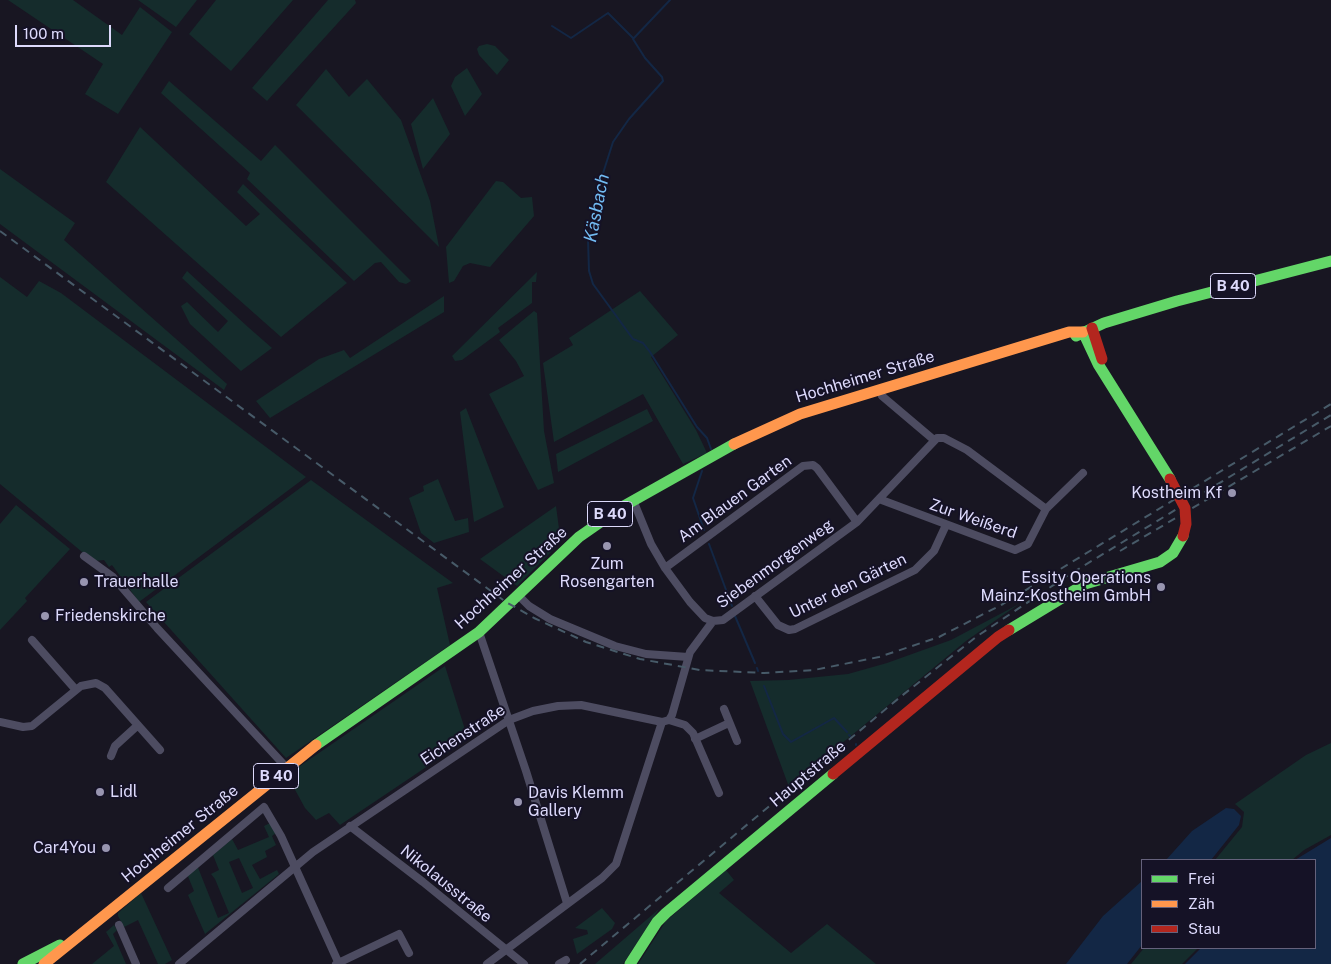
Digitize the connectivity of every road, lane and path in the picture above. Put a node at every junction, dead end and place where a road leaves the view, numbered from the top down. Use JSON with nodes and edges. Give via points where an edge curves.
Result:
{"nodes":[{"id":1,"x":1331,"y":261,"type":"edge"},
{"id":2,"x":1087,"y":330,"type":"junction"},
{"id":3,"x":882,"y":396,"type":"dead end"},
{"id":4,"x":934,"y":440,"type":"junction"},
{"id":5,"x":1083,"y":473,"type":"dead end"},
{"id":6,"x":633,"y":500,"type":"junction"},
{"id":7,"x":878,"y":500,"type":"junction"},
{"id":8,"x":1046,"y":509,"type":"junction"},
{"id":9,"x":857,"y":522,"type":"junction"},
{"id":10,"x":946,"y":525,"type":"junction"},
{"id":11,"x":84,"y":556,"type":"dead end"},
{"id":12,"x":665,"y":568,"type":"junction"},
{"id":13,"x":518,"y":595,"type":"junction"},
{"id":14,"x":755,"y":596,"type":"junction"},
{"id":15,"x":713,"y":622,"type":"junction"},
{"id":16,"x":479,"y":632,"type":"junction"},
{"id":17,"x":32,"y":640,"type":"dead end"},
{"id":18,"x":688,"y":657,"type":"junction"},
{"id":19,"x":76,"y":690,"type":"junction"},
{"id":20,"x":724,"y":708,"type":"dead end"},
{"id":21,"x":509,"y":720,"type":"junction"},
{"id":22,"x":665,"y":721,"type":"junction"},
{"id":23,"x":0,"y":722,"type":"edge"},
{"id":24,"x":729,"y":723,"type":"junction"},
{"id":25,"x":138,"y":725,"type":"junction"},
{"id":26,"x":695,"y":739,"type":"junction"},
{"id":27,"x":737,"y":741,"type":"dead end"},
{"id":28,"x":160,"y":750,"type":"dead end"},
{"id":29,"x":111,"y":756,"type":"dead end"},
{"id":30,"x":286,"y":767,"type":"junction"},
{"id":31,"x":719,"y":793,"type":"dead end"},
{"id":32,"x":350,"y":826,"type":"junction"},
{"id":33,"x":294,"y":869,"type":"junction"},
{"id":34,"x":168,"y":888,"type":"dead end"},
{"id":35,"x":567,"y":903,"type":"junction"},
{"id":36,"x":119,"y":925,"type":"dead end"},
{"id":37,"x":82,"y":934,"type":"junction"},
{"id":38,"x":505,"y":951,"type":"junction"},
{"id":39,"x":409,"y":953,"type":"dead end"},
{"id":40,"x":24,"y":964,"type":"edge"},
{"id":41,"x":44,"y":964,"type":"edge"},
{"id":42,"x":136,"y":964,"type":"edge"},
{"id":43,"x":178,"y":964,"type":"edge"},
{"id":44,"x":338,"y":964,"type":"edge"},
{"id":45,"x":487,"y":964,"type":"edge"},
{"id":46,"x":524,"y":964,"type":"edge"},
{"id":47,"x":630,"y":964,"type":"edge"}],
"edges":[{"from":1,"to":2,"type":"main road","name":"Hochheimer Straße","number":"B 40","via":[[1212,291]]},
{"from":2,"to":6,"type":"main road","name":"Hochheimer Straße","number":"B 40","via":[[1069,332],[812,410],[780,422]]},
{"from":2,"to":47,"type":"main road","name":"Hauptstraße","bridge":true,"via":[[1106,376],[1185,508],[1183,536],[1173,553],[1160,562],[1085,584],[998,637],[666,913]]},
{"from":3,"to":4,"type":"street"},
{"from":4,"to":7,"type":"street","name":"Siebenmorgenweg"},
{"from":4,"to":8,"type":"street","via":[[944,438],[958,444]]},
{"from":5,"to":8,"type":"street","name":"Zur Weißerd"},
{"from":6,"to":12,"type":"street","name":"Siebenmorgenweg"},
{"from":6,"to":13,"type":"main road","name":"Hochheimer Straße","number":"B 40","via":[[579,537]]},
{"from":7,"to":9,"type":"street","name":"Siebenmorgenweg"},
{"from":7,"to":10,"type":"street","name":"Zur Weißerd"},
{"from":8,"to":10,"type":"street","name":"Zur Weißerd","via":[[1031,540],[1015,550]]},
{"from":9,"to":12,"type":"street","name":"Am Blauen Garten","via":[[817,468],[808,464]]},
{"from":9,"to":14,"type":"street","name":"Siebenmorgenweg"},
{"from":10,"to":14,"type":"street","name":"Unter den Gärten","via":[[934,551],[914,570],[795,629],[778,625]]},
{"from":11,"to":30,"type":"street","via":[[112,577]]},
{"from":12,"to":15,"type":"street","name":"Siebenmorgenweg","via":[[690,602]]},
{"from":13,"to":16,"type":"main road","name":"Hochheimer Straße","number":"B 40"},
{"from":13,"to":18,"type":"street","via":[[550,619],[590,636],[646,654]]},
{"from":14,"to":15,"type":"street","name":"Siebenmorgenweg","via":[[723,620]]},
{"from":15,"to":18,"type":"street"},
{"from":16,"to":21,"type":"street"},
{"from":16,"to":30,"type":"main road","name":"Hochheimer Straße","number":"B 40"},
{"from":17,"to":19,"type":"street"},
{"from":18,"to":22,"type":"street","via":[[672,715]]},
{"from":19,"to":23,"type":"street","via":[[32,726]]},
{"from":19,"to":25,"type":"street","via":[[90,682],[101,684]]},
{"from":20,"to":24,"type":"street"},
{"from":21,"to":22,"type":"street","name":"Eichenstraße","via":[[545,708],[571,705]]},
{"from":21,"to":32,"type":"street","name":"Eichenstraße"},
{"from":21,"to":35,"type":"street"},
{"from":22,"to":26,"type":"street","name":"Eichenstraße","via":[[686,725]]},
{"from":22,"to":35,"type":"street","via":[[616,864]]},
{"from":24,"to":26,"type":"street"},
{"from":24,"to":27,"type":"street"},
{"from":25,"to":28,"type":"street"},
{"from":25,"to":29,"type":"street","via":[[115,746]]},
{"from":26,"to":31,"type":"street","name":"Eichenstraße"},
{"from":30,"to":37,"type":"main road","name":"Hochheimer Straße","number":"B 40"},
{"from":32,"to":33,"type":"street","name":"Eichenstraße"},
{"from":32,"to":38,"type":"street","name":"Nikolausstraße"},
{"from":33,"to":34,"type":"street","via":[[281,836],[264,807]]},
{"from":33,"to":43,"type":"street","name":"Eichenstraße"},
{"from":33,"to":44,"type":"street"},
{"from":35,"to":38,"type":"street"},
{"from":36,"to":42,"type":"street"},
{"from":37,"to":40,"type":"main road","name":"Hochheimer Straße","number":"B 40"},
{"from":37,"to":41,"type":"main road","name":"Hochheimer Straße","number":"B 40"},
{"from":38,"to":45,"type":"street"},
{"from":38,"to":46,"type":"street","name":"Nikolausstraße"},
{"from":39,"to":44,"type":"street","via":[[399,934]]}]}
